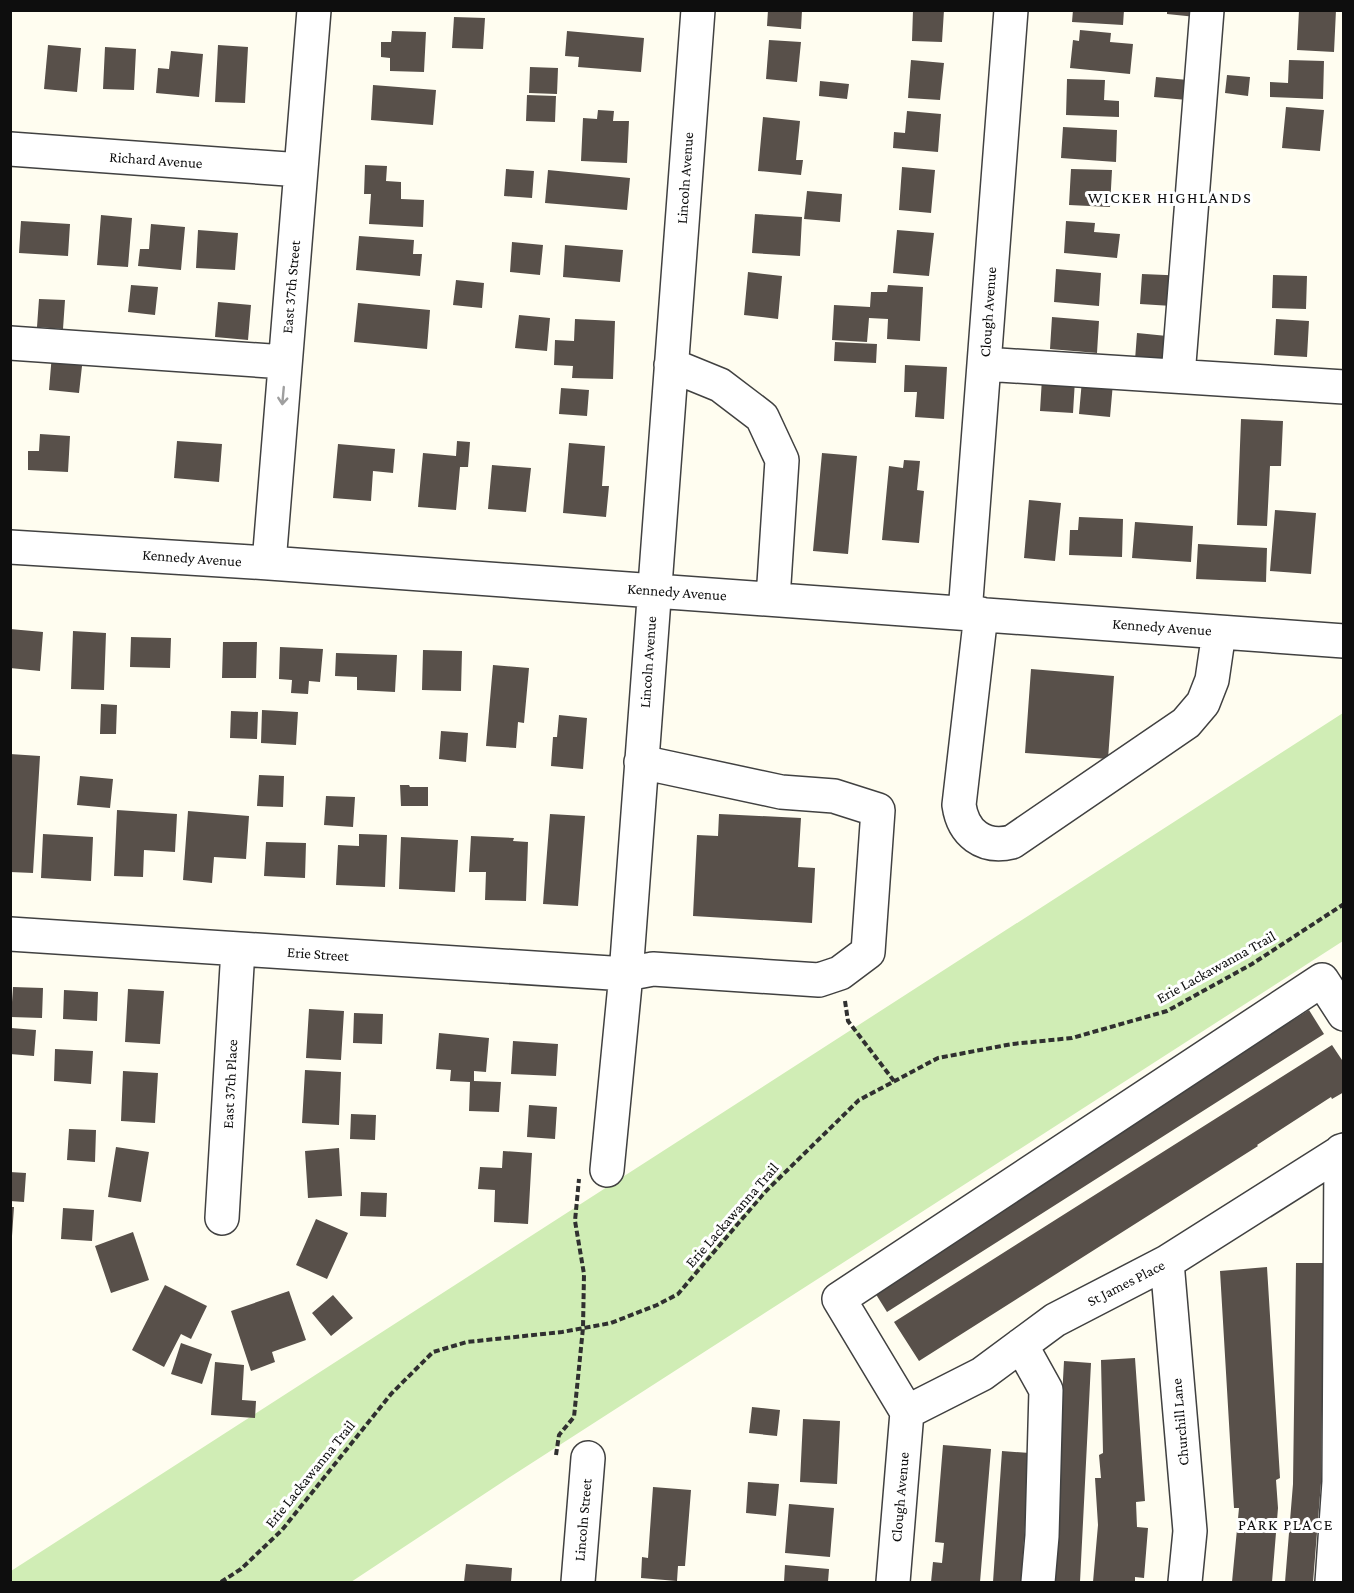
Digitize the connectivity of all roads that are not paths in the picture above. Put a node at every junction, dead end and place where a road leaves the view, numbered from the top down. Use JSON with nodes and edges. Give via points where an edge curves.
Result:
{"nodes":[{"id":1,"x":314,"y":10,"type":"edge"},
{"id":2,"x":698,"y":10,"type":"edge"},
{"id":3,"x":1011,"y":10,"type":"edge"},
{"id":4,"x":1207,"y":10,"type":"edge"},
{"id":5,"x":10,"y":150,"type":"edge"},
{"id":6,"x":301,"y":170,"type":"junction"},
{"id":7,"x":10,"y":343,"type":"edge"},
{"id":8,"x":285,"y":362,"type":"junction"},
{"id":9,"x":984,"y":364,"type":"junction"},
{"id":10,"x":671,"y":365,"type":"junction"},
{"id":11,"x":1178,"y":376,"type":"junction"},
{"id":12,"x":1344,"y":387,"type":"edge"},
{"id":13,"x":10,"y":547,"type":"edge"},
{"id":14,"x":269,"y":563,"type":"junction"},
{"id":15,"x":654,"y":590,"type":"junction"},
{"id":16,"x":773,"y":599,"type":"junction"},
{"id":17,"x":973,"y":614,"type":"junction"},
{"id":18,"x":1219,"y":632,"type":"junction"},
{"id":19,"x":1344,"y":640,"type":"edge"},
{"id":20,"x":641,"y":762,"type":"junction"},
{"id":21,"x":10,"y":934,"type":"edge"},
{"id":22,"x":238,"y":949,"type":"junction"},
{"id":23,"x":626,"y":974,"type":"junction"},
{"id":24,"x":1344,"y":1014,"type":"edge"},
{"id":25,"x":1342,"y":1151,"type":"edge"},
{"id":26,"x":607,"y":1170,"type":"road end"},
{"id":27,"x":222,"y":1218,"type":"dead end"},
{"id":28,"x":1167,"y":1262,"type":"junction"},
{"id":29,"x":1021,"y":1345,"type":"junction"},
{"id":30,"x":907,"y":1412,"type":"junction"},
{"id":31,"x":588,"y":1458,"type":"dead end"},
{"id":32,"x":578,"y":1582,"type":"edge"},
{"id":33,"x":893,"y":1582,"type":"edge"},
{"id":34,"x":1038,"y":1582,"type":"edge"},
{"id":35,"x":1185,"y":1582,"type":"edge"},
{"id":36,"x":1332,"y":1582,"type":"edge"}],
"edges":[{"from":1,"to":6,"type":"street","name":"East 37th Street"},
{"from":2,"to":10,"type":"street","name":"Lincoln Avenue"},
{"from":3,"to":9,"type":"street","name":"Clough Avenue"},
{"from":4,"to":11,"type":"street"},
{"from":5,"to":6,"type":"street","name":"Richard Avenue"},
{"from":6,"to":8,"type":"street","name":"East 37th Street"},
{"from":7,"to":8,"type":"street"},
{"from":8,"to":14,"type":"street","name":"East 37th Street","one_way":true},
{"from":9,"to":11,"type":"street"},
{"from":9,"to":17,"type":"street","name":"Clough Avenue"},
{"from":10,"to":15,"type":"street","name":"Lincoln Avenue"},
{"from":10,"to":16,"type":"street","via":[[720,385],[762,417],[782,460]]},
{"from":11,"to":12,"type":"street"},
{"from":13,"to":14,"type":"street","name":"Kennedy Avenue"},
{"from":14,"to":15,"type":"street","name":"Kennedy Avenue"},
{"from":15,"to":16,"type":"street","name":"Kennedy Avenue"},
{"from":15,"to":20,"type":"street","name":"Lincoln Avenue"},
{"from":16,"to":17,"type":"street","name":"Kennedy Avenue"},
{"from":17,"to":18,"type":"street","name":"Kennedy Avenue"},
{"from":17,"to":18,"type":"street","name":"Clough Avenue","via":[[960,816],[975,836],[1000,845],[1012,842],[1186,723],[1203,703],[1212,681]]},
{"from":18,"to":19,"type":"street","name":"Kennedy Avenue"},
{"from":20,"to":23,"type":"street","name":"Lincoln Avenue"},
{"from":20,"to":23,"type":"street","name":"Erie Street","via":[[781,792],[834,796],[878,810],[868,952],[840,974],[819,980],[653,969]]},
{"from":21,"to":22,"type":"street","name":"Erie Street"},
{"from":22,"to":23,"type":"street","name":"Erie Street"},
{"from":22,"to":27,"type":"street","name":"East 37th Place"},
{"from":23,"to":26,"type":"street","name":"Lincoln Avenue"},
{"from":24,"to":30,"type":"street","via":[[1322,980],[839,1299]]},
{"from":25,"to":28,"type":"street","name":"St James Place"},
{"from":25,"to":36,"type":"street","via":[[1339,1482]]},
{"from":28,"to":29,"type":"street","name":"St James Place","via":[[1055,1320]]},
{"from":28,"to":35,"type":"street","name":"Churchill Lane","via":[[1190,1531]]},
{"from":29,"to":30,"type":"street","name":"St James Place","via":[[982,1374]]},
{"from":29,"to":34,"type":"street","via":[[1046,1390]]},
{"from":30,"to":33,"type":"street","name":"Clough Avenue"},
{"from":31,"to":32,"type":"street","name":"Lincoln Street"}]}
